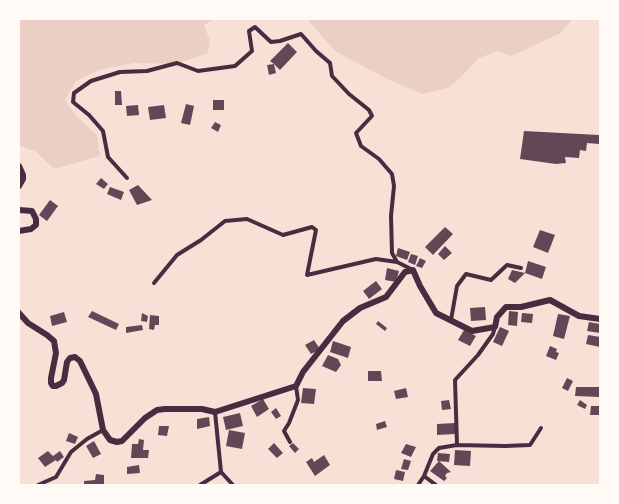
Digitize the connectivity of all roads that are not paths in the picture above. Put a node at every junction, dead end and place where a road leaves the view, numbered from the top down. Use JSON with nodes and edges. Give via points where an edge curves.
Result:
{"nodes":[{"id":1,"x":19,"y":166,"type":"edge"},
{"id":2,"x":127,"y":178,"type":"dead end"},
{"id":3,"x":19,"y":186,"type":"edge"},
{"id":4,"x":19,"y":210,"type":"edge"},
{"id":5,"x":19,"y":231,"type":"edge"},
{"id":6,"x":397,"y":262,"type":"junction"},
{"id":7,"x":521,"y":268,"type":"dead end"},
{"id":8,"x":413,"y":270,"type":"junction"},
{"id":9,"x":154,"y":283,"type":"dead end"},
{"id":10,"x":19,"y":312,"type":"edge"},
{"id":11,"x":600,"y":319,"type":"edge"},
{"id":12,"x":451,"y":320,"type":"junction"},
{"id":13,"x":495,"y":327,"type":"junction"},
{"id":14,"x":296,"y":386,"type":"junction"},
{"id":15,"x":215,"y":412,"type":"junction"},
{"id":16,"x":540,"y":428,"type":"dead end"},
{"id":17,"x":103,"y":430,"type":"junction"},
{"id":18,"x":290,"y":442,"type":"dead end"},
{"id":19,"x":457,"y":445,"type":"junction"},
{"id":20,"x":221,"y":472,"type":"junction"},
{"id":21,"x":424,"y":476,"type":"junction"},
{"id":22,"x":39,"y":485,"type":"edge"},
{"id":23,"x":200,"y":485,"type":"edge"},
{"id":24,"x":233,"y":485,"type":"edge"},
{"id":25,"x":418,"y":485,"type":"edge"},
{"id":26,"x":436,"y":485,"type":"edge"}],
"edges":[{"from":1,"to":3,"type":"street","via":[[23,175]]},
{"from":2,"to":6,"type":"street","via":[[108,157],[103,131],[89,114],[73,102],[74,93],[91,81],[120,72],[147,71],[177,64],[198,71],[235,66],[252,51],[249,31],[255,27],[271,42],[301,34],[330,63],[332,76],[369,110],[372,116],[356,133],[361,146],[379,159],[392,174],[392,253]]},
{"from":4,"to":5,"type":"street","via":[[32,212],[36,219],[36,225],[31,229]]},
{"from":6,"to":8,"type":"street"},
{"from":6,"to":9,"type":"street","via":[[376,259],[307,275],[316,230],[312,227],[283,235],[247,220],[225,221],[177,255]]},
{"from":7,"to":12,"type":"street","via":[[507,265],[491,280],[466,274],[457,286]]},
{"from":8,"to":12,"type":"street","via":[[436,312]]},
{"from":8,"to":14,"type":"street","via":[[405,272],[386,297],[360,308],[343,321],[303,372]]},
{"from":10,"to":17,"type":"street","via":[[28,323],[54,341],[56,353],[51,378],[53,386],[64,380],[70,358],[75,357],[80,361],[96,394]]},
{"from":11,"to":13,"type":"street","via":[[579,316],[550,300],[522,307],[506,307],[497,317]]},
{"from":12,"to":13,"type":"street","via":[[472,331]]},
{"from":13,"to":19,"type":"street","via":[[478,355],[455,380]]},
{"from":14,"to":15,"type":"street"},
{"from":14,"to":18,"type":"street","via":[[298,400],[284,431]]},
{"from":15,"to":17,"type":"street","via":[[202,409],[157,410],[122,441],[117,442],[110,440]]},
{"from":15,"to":20,"type":"street"},
{"from":16,"to":19,"type":"street","via":[[530,445]]},
{"from":17,"to":22,"type":"street","via":[[71,452],[56,477]]},
{"from":19,"to":21,"type":"street","via":[[439,448],[433,454]]},
{"from":20,"to":23,"type":"street"},
{"from":20,"to":24,"type":"street"},
{"from":21,"to":25,"type":"street"},
{"from":21,"to":26,"type":"street"}]}
